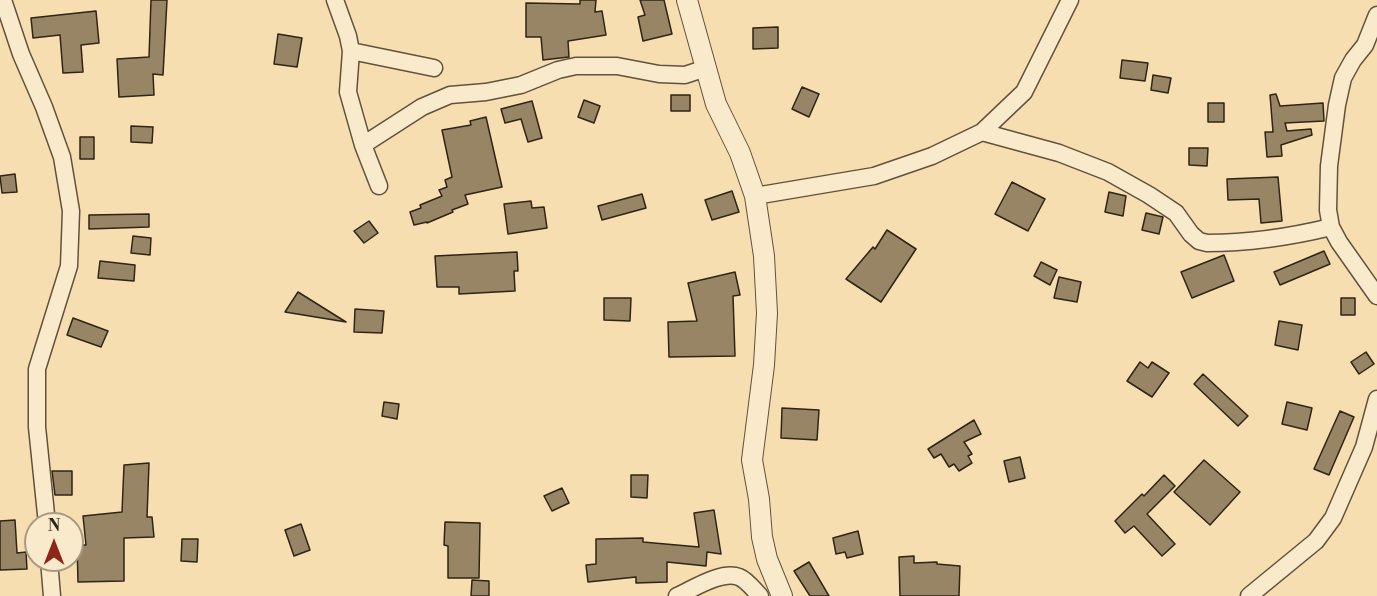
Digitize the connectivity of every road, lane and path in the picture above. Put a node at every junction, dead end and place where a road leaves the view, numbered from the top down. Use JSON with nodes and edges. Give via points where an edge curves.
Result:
{"nodes":[{"id":1,"x":3,"y":0,"type":"edge"},
{"id":2,"x":335,"y":0,"type":"edge"},
{"id":3,"x":687,"y":0,"type":"edge"},
{"id":4,"x":1071,"y":0,"type":"edge"},
{"id":5,"x":1377,"y":15,"type":"edge"},
{"id":6,"x":351,"y":51,"type":"junction"},
{"id":7,"x":434,"y":68,"type":"dead end"},
{"id":8,"x":706,"y":68,"type":"junction"},
{"id":9,"x":982,"y":132,"type":"junction"},
{"id":10,"x":363,"y":145,"type":"junction"},
{"id":11,"x":379,"y":186,"type":"dead end"},
{"id":12,"x":755,"y":196,"type":"junction"},
{"id":13,"x":1331,"y":227,"type":"junction"},
{"id":14,"x":1377,"y":296,"type":"edge"},
{"id":15,"x":1377,"y":399,"type":"edge"},
{"id":16,"x":45,"y":512,"type":"edge"},
{"id":17,"x":50,"y":572,"type":"edge"},
{"id":18,"x":52,"y":596,"type":"edge"},
{"id":19,"x":677,"y":596,"type":"edge"},
{"id":20,"x":760,"y":596,"type":"edge"},
{"id":21,"x":782,"y":596,"type":"edge"},
{"id":22,"x":1249,"y":596,"type":"edge"}],
"edges":[{"from":1,"to":16,"type":"street","via":[[62,157],[71,211],[69,266],[38,369],[37,427]]},
{"from":2,"to":6,"type":"street"},
{"from":3,"to":8,"type":"street"},
{"from":4,"to":9,"type":"street","via":[[1024,92]]},
{"from":5,"to":13,"type":"street","via":[[1365,45],[1343,78],[1337,105],[1329,166]]},
{"from":6,"to":7,"type":"street"},
{"from":6,"to":10,"type":"street","via":[[348,92]]},
{"from":8,"to":10,"type":"street","via":[[685,75],[617,66],[558,70],[521,85],[450,95],[422,107]]},
{"from":8,"to":12,"type":"street","via":[[716,104]]},
{"from":9,"to":12,"type":"street","via":[[932,156],[874,176]]},
{"from":9,"to":13,"type":"street","via":[[1108,171],[1176,213],[1199,241],[1264,240]]},
{"from":10,"to":11,"type":"street"},
{"from":12,"to":21,"type":"street","via":[[767,313],[752,460],[762,537]]},
{"from":13,"to":14,"type":"street"},
{"from":15,"to":22,"type":"street","via":[[1364,447],[1333,518],[1316,541]]},
{"from":17,"to":18,"type":"street"},
{"from":19,"to":20,"type":"street","via":[[721,577],[737,576]]}]}
